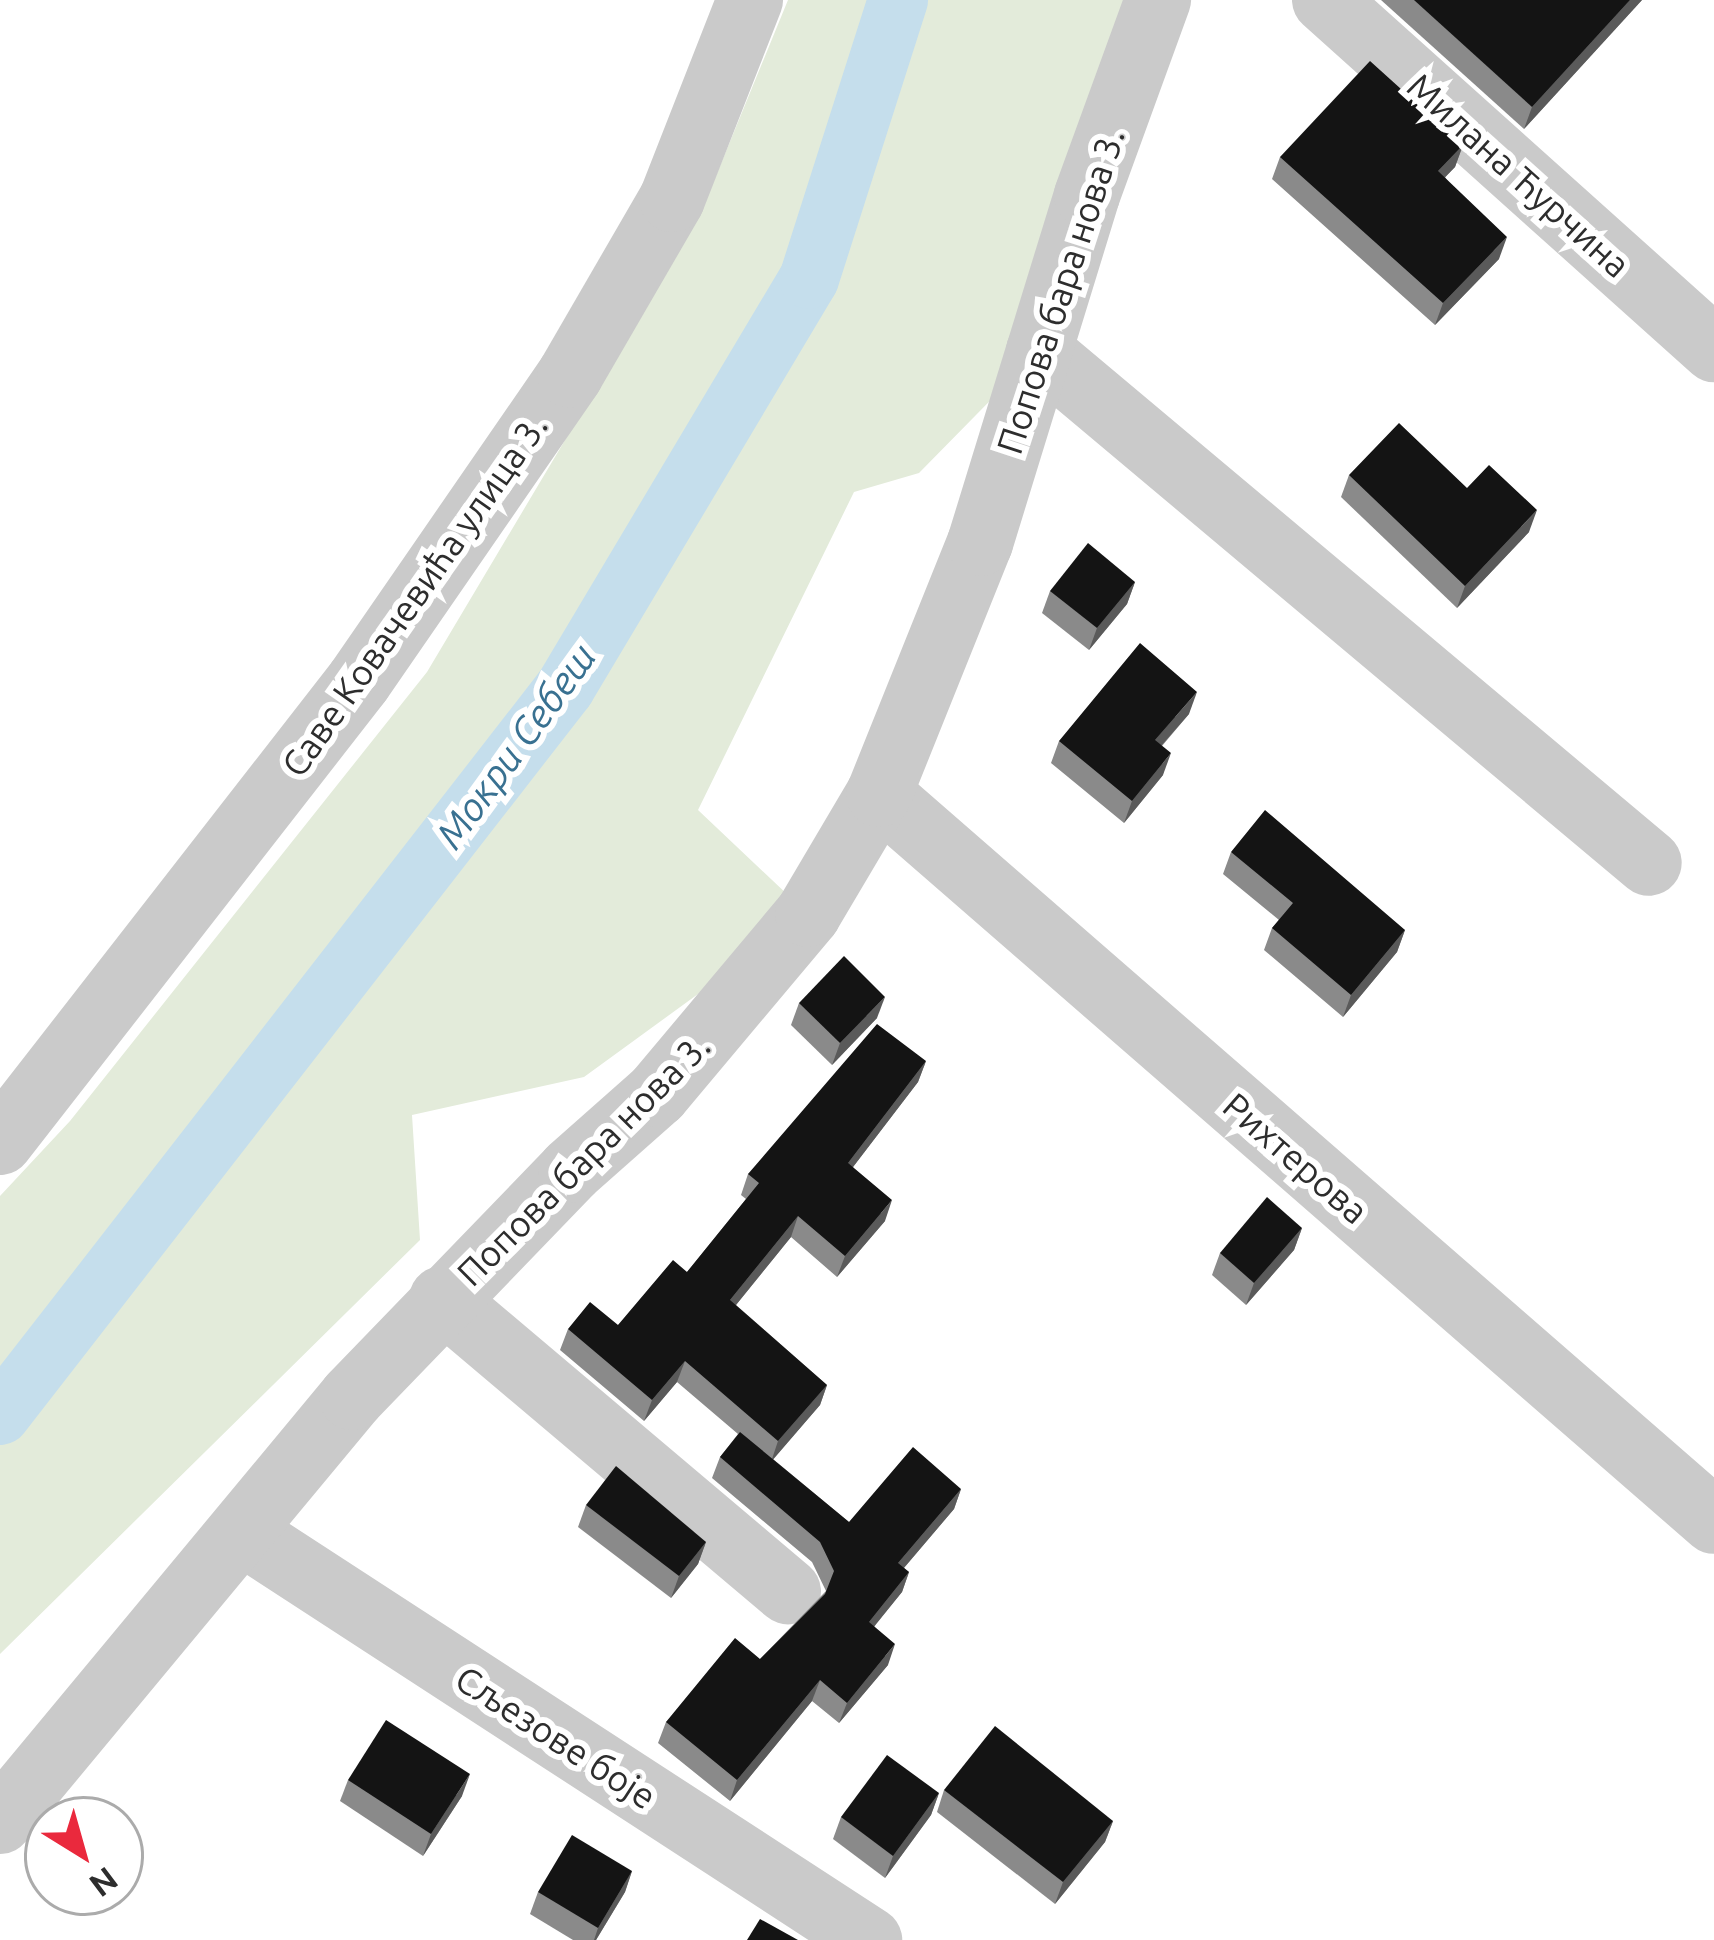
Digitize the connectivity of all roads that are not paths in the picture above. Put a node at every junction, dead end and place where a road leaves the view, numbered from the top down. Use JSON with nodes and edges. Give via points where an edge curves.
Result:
{"nodes":[{"id":1,"x":750,"y":0,"type":"edge"},
{"id":2,"x":1158,"y":0,"type":"edge"},
{"id":3,"x":1325,"y":0,"type":"edge"},
{"id":4,"x":1714,"y":349,"type":"edge"},
{"id":5,"x":1040,"y":350,"type":"junction"},
{"id":6,"x":879,"y":794,"type":"junction"},
{"id":7,"x":1649,"y":863,"type":"dead end"},
{"id":8,"x":0,"y":1142,"type":"edge"},
{"id":9,"x":442,"y":1299,"type":"junction"},
{"id":10,"x":1714,"y":1521,"type":"edge"},
{"id":11,"x":243,"y":1533,"type":"junction"},
{"id":12,"x":788,"y":1591,"type":"dead end"},
{"id":13,"x":0,"y":1821,"type":"edge"},
{"id":14,"x":868,"y":1940,"type":"edge"}],
"edges":[{"from":1,"to":8,"type":"street","name":"Саве Ковачевића улица 3.","via":[[672,199],[570,375],[358,681]]},
{"from":2,"to":5,"type":"street","name":"Попова бара нова 3."},
{"from":3,"to":4,"type":"street","name":"Милана Ћурчина"},
{"from":5,"to":6,"type":"street","name":"Попова бара нова 3.","via":[[980,543]]},
{"from":5,"to":7,"type":"street"},
{"from":6,"to":9,"type":"street","name":"Попова бара нова 3.","via":[[808,914],[734,1007],[657,1094]]},
{"from":6,"to":10,"type":"street","name":"Рихтерова"},
{"from":9,"to":11,"type":"street","name":"Попова бара нова 3."},
{"from":9,"to":12,"type":"street"},
{"from":11,"to":13,"type":"street","name":"Попова бара нова 3."},
{"from":11,"to":14,"type":"street","name":"Сљезове боје"}]}
